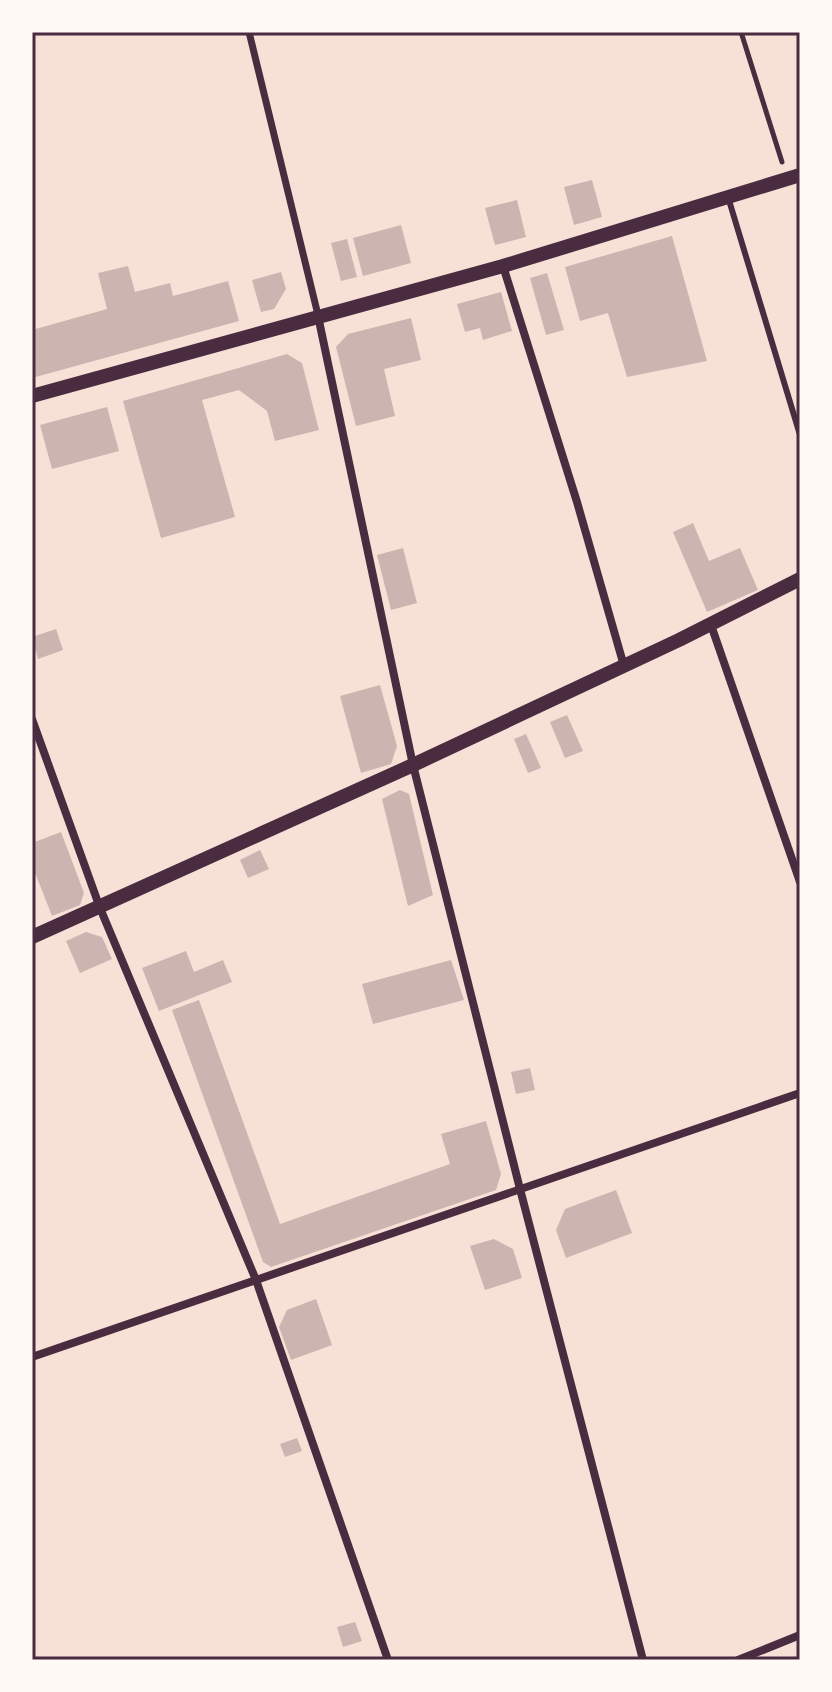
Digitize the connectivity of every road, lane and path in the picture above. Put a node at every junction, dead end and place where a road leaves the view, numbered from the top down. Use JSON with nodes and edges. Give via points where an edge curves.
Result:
{"nodes":[{"id":1,"x":249,"y":32,"type":"edge"},
{"id":2,"x":741,"y":32,"type":"edge"},
{"id":3,"x":794,"y":176,"type":"edge"},
{"id":4,"x":728,"y":196,"type":"junction"},
{"id":5,"x":503,"y":266,"type":"junction"},
{"id":6,"x":318,"y":315,"type":"junction"},
{"id":7,"x":32,"y":396,"type":"edge"},
{"id":8,"x":800,"y":435,"type":"edge"},
{"id":9,"x":800,"y":579,"type":"edge"},
{"id":10,"x":711,"y":625,"type":"junction"},
{"id":11,"x":624,"y":666,"type":"junction"},
{"id":12,"x":32,"y":719,"type":"edge"},
{"id":13,"x":413,"y":765,"type":"junction"},
{"id":14,"x":800,"y":882,"type":"edge"},
{"id":15,"x":100,"y":908,"type":"junction"},
{"id":16,"x":32,"y":937,"type":"edge"},
{"id":17,"x":800,"y":1093,"type":"edge"},
{"id":18,"x":520,"y":1189,"type":"junction"},
{"id":19,"x":256,"y":1280,"type":"junction"},
{"id":20,"x":32,"y":1357,"type":"edge"},
{"id":21,"x":800,"y":1635,"type":"edge"},
{"id":22,"x":388,"y":1660,"type":"edge"},
{"id":23,"x":643,"y":1660,"type":"edge"},
{"id":24,"x":738,"y":1660,"type":"edge"}],
"edges":[{"from":1,"to":6,"type":"street"},
{"from":2,"to":3,"type":"path"},
{"from":3,"to":4,"type":"street"},
{"from":4,"to":5,"type":"street"},
{"from":4,"to":8,"type":"lane"},
{"from":5,"to":6,"type":"street"},
{"from":5,"to":11,"type":"street"},
{"from":6,"to":7,"type":"street"},
{"from":6,"to":13,"type":"street"},
{"from":9,"to":10,"type":"street"},
{"from":10,"to":11,"type":"street"},
{"from":10,"to":14,"type":"street"},
{"from":11,"to":13,"type":"street"},
{"from":12,"to":15,"type":"street"},
{"from":13,"to":15,"type":"street"},
{"from":13,"to":18,"type":"street"},
{"from":15,"to":16,"type":"street"},
{"from":15,"to":19,"type":"street"},
{"from":17,"to":18,"type":"street"},
{"from":18,"to":19,"type":"street"},
{"from":18,"to":23,"type":"street"},
{"from":19,"to":20,"type":"street"},
{"from":19,"to":22,"type":"street"},
{"from":21,"to":24,"type":"street"}]}
